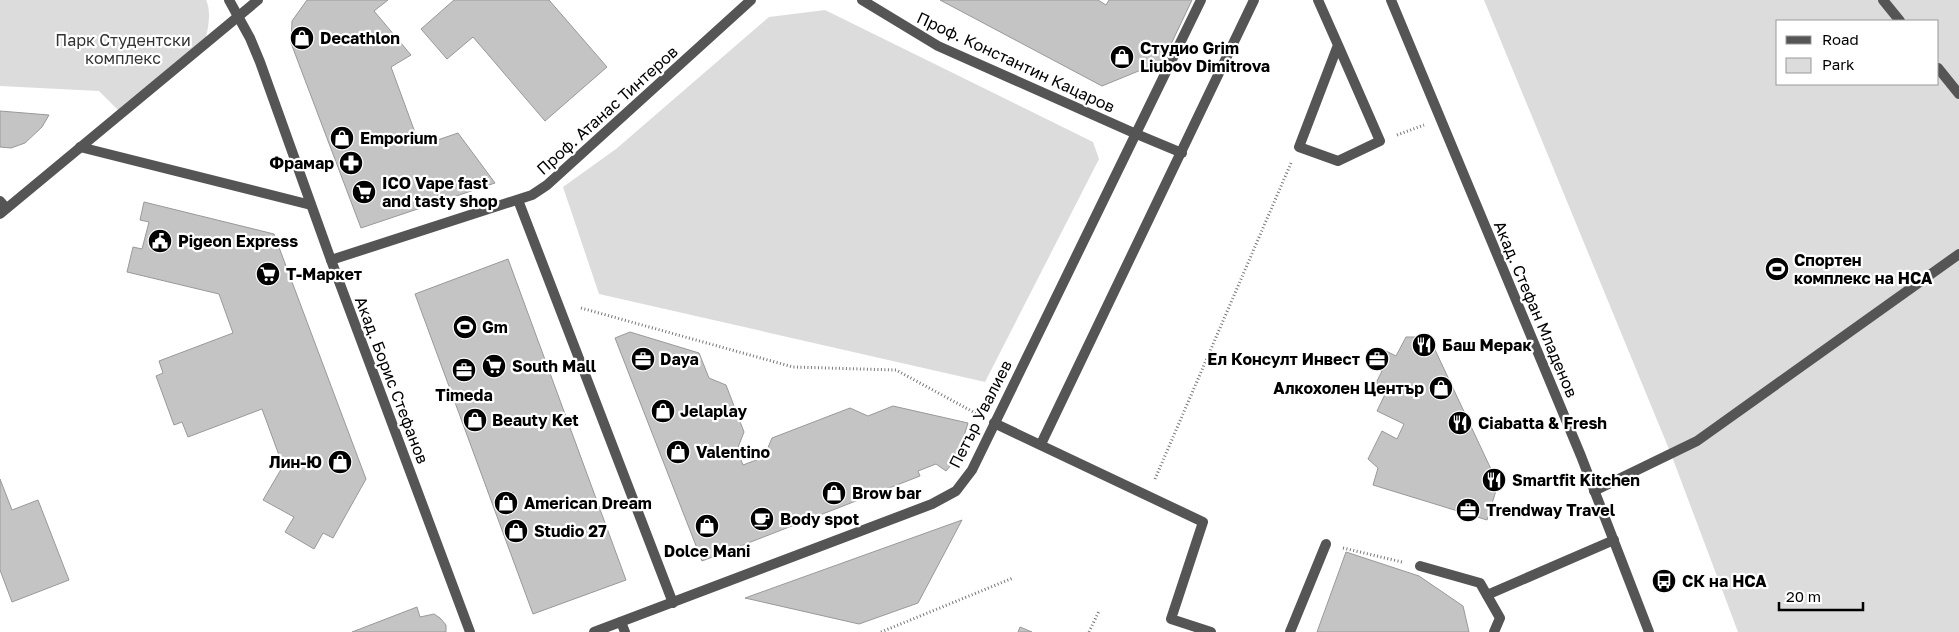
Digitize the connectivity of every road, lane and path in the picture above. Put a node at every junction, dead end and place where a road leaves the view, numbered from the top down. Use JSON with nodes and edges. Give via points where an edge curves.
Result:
{"nodes":[{"id":1,"x":229,"y":0,"type":"edge"},
{"id":2,"x":258,"y":0,"type":"edge"},
{"id":3,"x":752,"y":0,"type":"edge"},
{"id":4,"x":862,"y":0,"type":"edge"},
{"id":5,"x":1201,"y":0,"type":"edge"},
{"id":6,"x":1254,"y":0,"type":"edge"},
{"id":7,"x":1318,"y":0,"type":"edge"},
{"id":8,"x":1392,"y":0,"type":"edge"},
{"id":9,"x":1883,"y":0,"type":"edge"},
{"id":10,"x":238,"y":17,"type":"junction"},
{"id":11,"x":1899,"y":20,"type":"edge"},
{"id":12,"x":1338,"y":45,"type":"junction"},
{"id":13,"x":1939,"y":69,"type":"edge"},
{"id":14,"x":1959,"y":94,"type":"edge"},
{"id":15,"x":1441,"y":120,"type":"junction"},
{"id":16,"x":1134,"y":133,"type":"junction"},
{"id":17,"x":1380,"y":141,"type":"junction"},
{"id":18,"x":80,"y":147,"type":"junction"},
{"id":19,"x":1298,"y":147,"type":"junction"},
{"id":20,"x":1182,"y":153,"type":"junction"},
{"id":21,"x":518,"y":200,"type":"junction"},
{"id":22,"x":311,"y":206,"type":"junction"},
{"id":23,"x":2,"y":207,"type":"edge"},
{"id":24,"x":1959,"y":254,"type":"edge"},
{"id":25,"x":331,"y":260,"type":"junction"},
{"id":26,"x":556,"y":301,"type":"junction"},
{"id":27,"x":994,"y":423,"type":"junction"},
{"id":28,"x":1041,"y":444,"type":"junction"},
{"id":29,"x":1594,"y":491,"type":"junction"},
{"id":30,"x":1148,"y":495,"type":"junction"},
{"id":31,"x":1614,"y":540,"type":"junction"},
{"id":32,"x":1326,"y":544,"type":"joint"},
{"id":33,"x":1420,"y":566,"type":"joint"},
{"id":34,"x":1013,"y":578,"type":"dead end"},
{"id":35,"x":1487,"y":595,"type":"junction"},
{"id":36,"x":673,"y":603,"type":"junction"},
{"id":37,"x":1099,"y":611,"type":"dead end"},
{"id":38,"x":621,"y":622,"type":"junction"},
{"id":39,"x":470,"y":632,"type":"edge"},
{"id":40,"x":594,"y":632,"type":"edge"},
{"id":41,"x":625,"y":632,"type":"edge"},
{"id":42,"x":881,"y":632,"type":"edge"},
{"id":43,"x":1090,"y":632,"type":"edge"},
{"id":44,"x":1211,"y":632,"type":"edge"},
{"id":45,"x":1290,"y":632,"type":"edge"},
{"id":46,"x":1494,"y":632,"type":"edge"},
{"id":47,"x":1649,"y":632,"type":"edge"}],
"edges":[{"from":1,"to":10,"type":"street","name":"Акад. Борис Стефанов"},
{"from":2,"to":10,"type":"street"},
{"from":3,"to":21,"type":"street","name":"Проф. Атанас Тинтеров","via":[[547,185]]},
{"from":4,"to":16,"type":"street","name":"Проф. Константин Кацаров","via":[[938,46]]},
{"from":5,"to":16,"type":"street","name":"Петър Увалиев"},
{"from":6,"to":20,"type":"street"},
{"from":7,"to":12,"type":"street"},
{"from":8,"to":15,"type":"street","name":"Акад. Стефан Младенов"},
{"from":9,"to":11,"type":"street"},
{"from":10,"to":18,"type":"street"},
{"from":10,"to":22,"type":"street","name":"Акад. Борис Стефанов","via":[[260,62]]},
{"from":12,"to":17,"type":"street"},
{"from":12,"to":19,"type":"street"},
{"from":13,"to":14,"type":"street"},
{"from":15,"to":17,"type":"path"},
{"from":15,"to":29,"type":"street","name":"Акад. Стефан Младенов"},
{"from":16,"to":20,"type":"street","name":"Проф. Константин Кацаров"},
{"from":16,"to":27,"type":"street","name":"Петър Увалиев"},
{"from":17,"to":19,"type":"street","via":[[1338,161]]},
{"from":18,"to":22,"type":"street"},
{"from":18,"to":23,"type":"street"},
{"from":19,"to":30,"type":"path"},
{"from":20,"to":28,"type":"street"},
{"from":21,"to":25,"type":"street","name":"Проф. Атанас Тинтеров"},
{"from":21,"to":26,"type":"street"},
{"from":22,"to":25,"type":"street","name":"Акад. Борис Стефанов"},
{"from":24,"to":29,"type":"street","via":[[1696,441]]},
{"from":25,"to":39,"type":"street","name":"Акад. Борис Стефанов"},
{"from":26,"to":27,"type":"path","via":[[793,368],[896,370]]},
{"from":26,"to":36,"type":"street"},
{"from":27,"to":28,"type":"street"},
{"from":27,"to":36,"type":"street","name":"Петър Увалиев","via":[[972,470],[956,491],[932,504]]},
{"from":28,"to":30,"type":"street"},
{"from":29,"to":31,"type":"street","name":"Акад. Стефан Младенов"},
{"from":30,"to":44,"type":"street","via":[[1203,522],[1171,619]]},
{"from":31,"to":35,"type":"street"},
{"from":31,"to":47,"type":"street","name":"Акад. Стефан Младенов"},
{"from":32,"to":33,"type":"path"},
{"from":32,"to":45,"type":"street"},
{"from":33,"to":35,"type":"street","via":[[1480,583]]},
{"from":34,"to":42,"type":"path"},
{"from":35,"to":46,"type":"street","via":[[1500,618]]},
{"from":36,"to":38,"type":"street","name":"Петър Увалиев"},
{"from":37,"to":43,"type":"path"},
{"from":38,"to":40,"type":"street","name":"Петър Увалиев"},
{"from":38,"to":41,"type":"street"}]}
